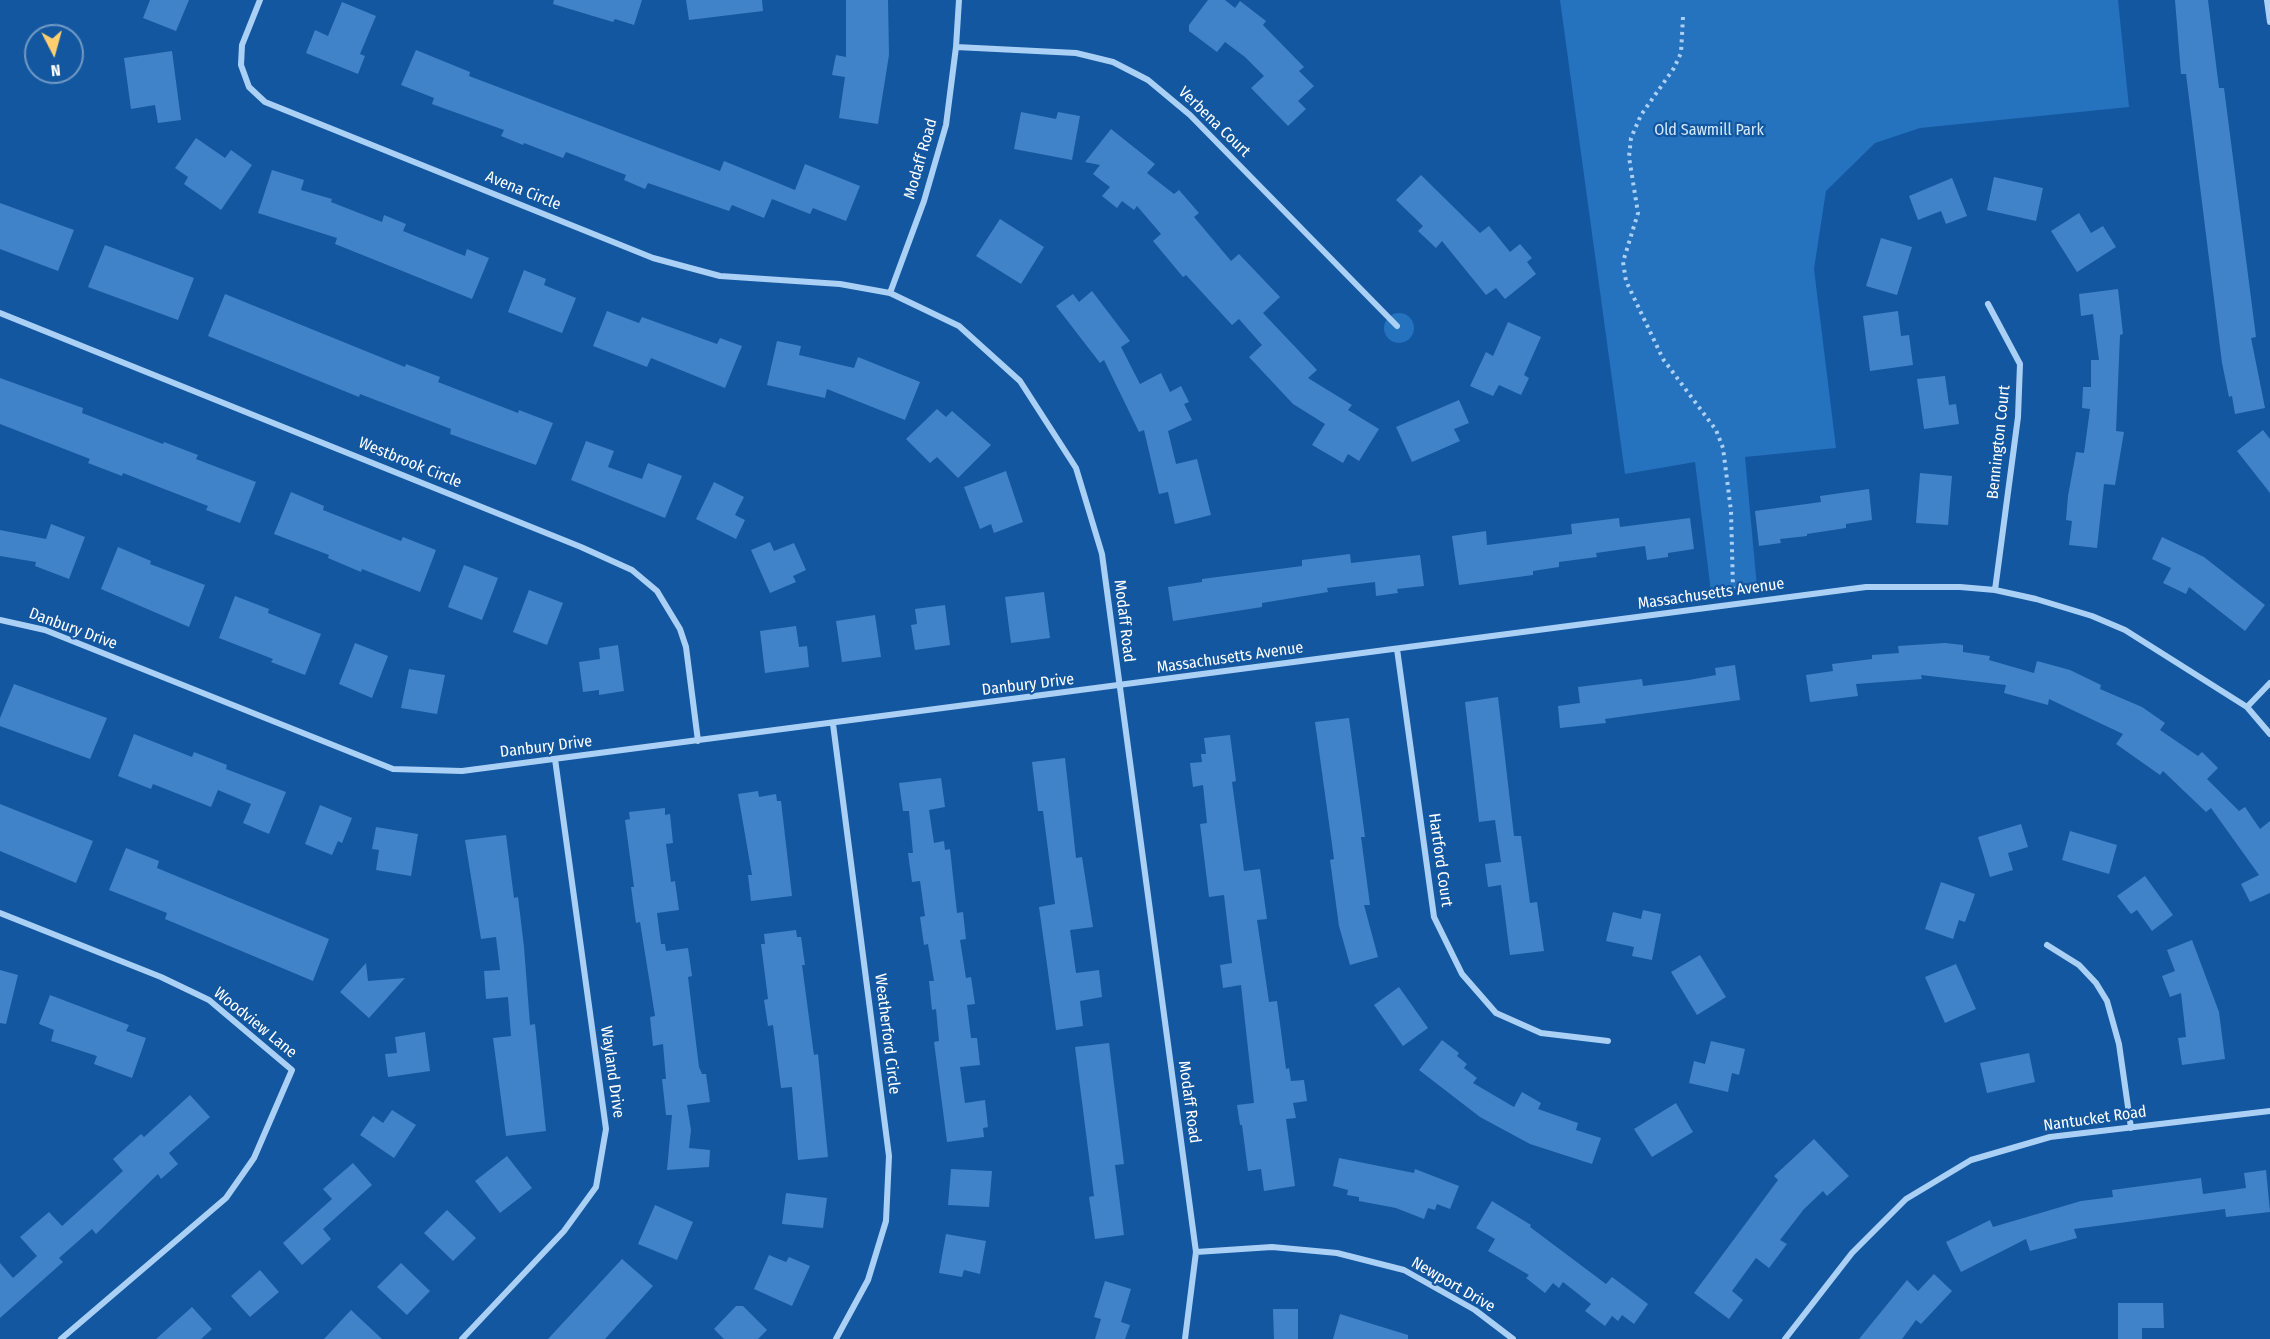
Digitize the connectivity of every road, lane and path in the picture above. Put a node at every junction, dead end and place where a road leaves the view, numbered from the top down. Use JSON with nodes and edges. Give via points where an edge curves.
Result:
{"nodes":[{"id":1,"x":260,"y":0,"type":"edge"},
{"id":2,"x":959,"y":0,"type":"edge"},
{"id":3,"x":2267,"y":0,"type":"edge"},
{"id":4,"x":1683,"y":17,"type":"dead end"},
{"id":5,"x":2270,"y":22,"type":"edge"},
{"id":6,"x":956,"y":46,"type":"junction"},
{"id":7,"x":890,"y":292,"type":"junction"},
{"id":8,"x":1988,"y":304,"type":"dead end"},
{"id":9,"x":0,"y":313,"type":"edge"},
{"id":10,"x":1397,"y":326,"type":"dead end"},
{"id":11,"x":1733,"y":588,"type":"dead end"},
{"id":12,"x":1995,"y":590,"type":"junction"},
{"id":13,"x":0,"y":620,"type":"edge"},
{"id":14,"x":1397,"y":650,"type":"junction"},
{"id":15,"x":2270,"y":683,"type":"edge"},
{"id":16,"x":1119,"y":687,"type":"junction"},
{"id":17,"x":2247,"y":707,"type":"junction"},
{"id":18,"x":832,"y":724,"type":"junction"},
{"id":19,"x":2270,"y":734,"type":"edge"},
{"id":20,"x":698,"y":741,"type":"junction"},
{"id":21,"x":555,"y":759,"type":"junction"},
{"id":22,"x":0,"y":913,"type":"edge"},
{"id":23,"x":2047,"y":945,"type":"dead end"},
{"id":24,"x":1608,"y":1041,"type":"dead end"},
{"id":25,"x":2270,"y":1111,"type":"edge"},
{"id":26,"x":2131,"y":1128,"type":"junction"},
{"id":27,"x":1197,"y":1252,"type":"junction"},
{"id":28,"x":61,"y":1339,"type":"edge"},
{"id":29,"x":462,"y":1339,"type":"edge"},
{"id":30,"x":836,"y":1339,"type":"edge"},
{"id":31,"x":1185,"y":1339,"type":"edge"},
{"id":32,"x":1513,"y":1339,"type":"edge"},
{"id":33,"x":1785,"y":1339,"type":"edge"}],
"edges":[{"from":1,"to":7,"type":"street","name":"Avena Circle","via":[[242,45],[241,65],[249,87],[265,102],[653,258],[720,276],[840,284]]},
{"from":2,"to":6,"type":"street","name":"Modaff Road"},
{"from":3,"to":5,"type":"street"},
{"from":4,"to":11,"type":"path","via":[[1681,53],[1641,115],[1631,138],[1629,157],[1638,213],[1623,262],[1626,281],[1663,359],[1716,430],[1724,448]]},
{"from":6,"to":7,"type":"street","name":"Modaff Road","via":[[946,125],[924,201]]},
{"from":6,"to":10,"type":"street","name":"Verbena Court","via":[[1076,53],[1113,62],[1148,80],[1190,115]]},
{"from":7,"to":16,"type":"street","name":"Modaff Road","via":[[959,326],[1020,381],[1076,468],[1102,554]]},
{"from":8,"to":12,"type":"street","name":"Bennington Court","via":[[2020,364],[2018,417]]},
{"from":9,"to":20,"type":"street","name":"Westbrook Circle","via":[[632,570],[657,591],[680,629],[686,647]]},
{"from":12,"to":14,"type":"street","name":"Massachusetts Avenue","via":[[1925,585],[1866,587]]},
{"from":12,"to":17,"type":"street","name":"Massachusetts Avenue","via":[[2064,607],[2125,630]]},
{"from":13,"to":21,"type":"street","name":"Danbury Drive","via":[[45,630],[393,769],[462,771]]},
{"from":14,"to":16,"type":"street","name":"Massachusetts Avenue"},
{"from":14,"to":24,"type":"street","name":"Hartford Court","via":[[1434,917],[1462,974],[1496,1013],[1541,1033]]},
{"from":15,"to":17,"type":"street"},
{"from":16,"to":18,"type":"street","name":"Danbury Drive"},
{"from":16,"to":27,"type":"street","name":"Modaff Road"},
{"from":17,"to":19,"type":"street","name":"Massachusetts Avenue"},
{"from":18,"to":20,"type":"street","name":"Danbury Drive"},
{"from":18,"to":30,"type":"street","name":"Weatherford Circle","via":[[889,1156],[886,1221],[868,1280]]},
{"from":20,"to":21,"type":"street","name":"Danbury Drive"},
{"from":21,"to":29,"type":"street","name":"Wayland Drive","via":[[606,1130],[596,1187],[564,1231]]},
{"from":22,"to":28,"type":"street","name":"Woodview Lane","via":[[209,1000],[292,1070],[254,1158],[226,1198]]},
{"from":23,"to":26,"type":"street","via":[[2079,965],[2107,1001],[2119,1044]]},
{"from":25,"to":26,"type":"street","name":"Nantucket Road"},
{"from":26,"to":33,"type":"street","name":"Nantucket Road","via":[[2050,1137],[1971,1160],[1906,1199],[1852,1253]]},
{"from":27,"to":31,"type":"street","name":"Modaff Road"},
{"from":27,"to":32,"type":"street","name":"Newport Drive","via":[[1283,1248],[1337,1253],[1404,1270],[1475,1310]]}]}
